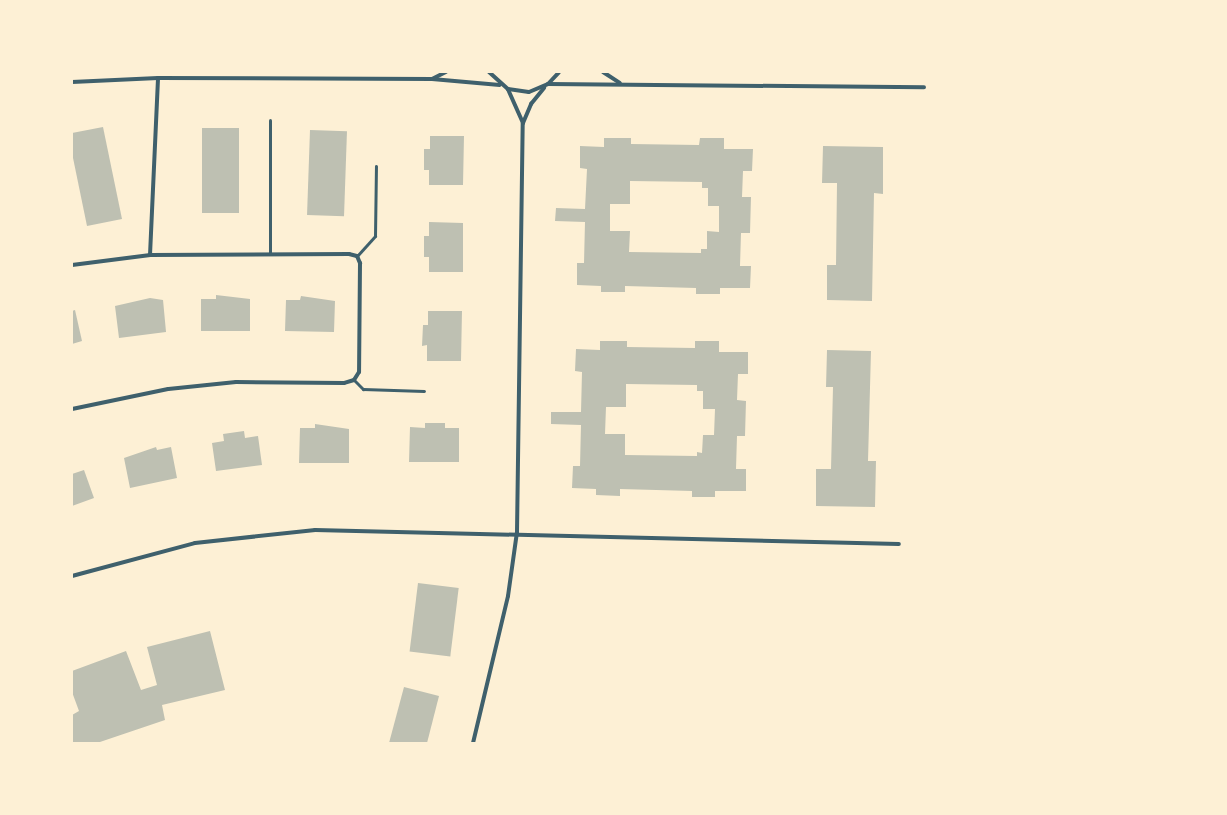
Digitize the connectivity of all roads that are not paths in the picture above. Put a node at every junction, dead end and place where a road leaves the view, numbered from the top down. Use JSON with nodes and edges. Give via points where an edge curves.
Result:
{"nodes":[{"id":1,"x":446,"y":72,"type":"edge"},
{"id":2,"x":489,"y":72,"type":"edge"},
{"id":3,"x":558,"y":72,"type":"edge"},
{"id":4,"x":603,"y":72,"type":"edge"},
{"id":5,"x":158,"y":78,"type":"junction"},
{"id":6,"x":432,"y":79,"type":"junction"},
{"id":7,"x":72,"y":82,"type":"edge"},
{"id":8,"x":620,"y":83,"type":"junction"},
{"id":9,"x":500,"y":85,"type":"junction"},
{"id":10,"x":546,"y":85,"type":"junction"},
{"id":11,"x":924,"y":87,"type":"dead end"},
{"id":12,"x":508,"y":89,"type":"junction"},
{"id":13,"x":270,"y":120,"type":"dead end"},
{"id":14,"x":523,"y":123,"type":"junction"},
{"id":15,"x":376,"y":166,"type":"dead end"},
{"id":16,"x":270,"y":254,"type":"junction"},
{"id":17,"x":150,"y":255,"type":"junction"},
{"id":18,"x":357,"y":256,"type":"junction"},
{"id":19,"x":72,"y":265,"type":"edge"},
{"id":20,"x":354,"y":380,"type":"junction"},
{"id":21,"x":424,"y":391,"type":"dead end"},
{"id":22,"x":72,"y":409,"type":"edge"},
{"id":23,"x":517,"y":532,"type":"junction"},
{"id":24,"x":899,"y":544,"type":"dead end"},
{"id":25,"x":72,"y":576,"type":"edge"},
{"id":26,"x":473,"y":743,"type":"edge"}],
"edges":[{"from":1,"to":6,"type":"street"},
{"from":2,"to":9,"type":"street"},
{"from":3,"to":10,"type":"street"},
{"from":4,"to":8,"type":"street"},
{"from":5,"to":6,"type":"street"},
{"from":5,"to":7,"type":"street"},
{"from":5,"to":17,"type":"street"},
{"from":6,"to":9,"type":"street"},
{"from":8,"to":10,"type":"street"},
{"from":8,"to":11,"type":"street"},
{"from":9,"to":12,"type":"street"},
{"from":10,"to":12,"type":"street","via":[[528,92]]},
{"from":10,"to":14,"type":"street","via":[[531,104]]},
{"from":12,"to":14,"type":"street"},
{"from":13,"to":16,"type":"lane"},
{"from":14,"to":23,"type":"street"},
{"from":15,"to":18,"type":"lane","via":[[375,236]]},
{"from":16,"to":17,"type":"street"},
{"from":16,"to":18,"type":"street"},
{"from":17,"to":19,"type":"street"},
{"from":18,"to":20,"type":"street","via":[[359,372]]},
{"from":20,"to":21,"type":"lane","via":[[362,389]]},
{"from":20,"to":22,"type":"street","via":[[344,384],[236,382],[184,388]]},
{"from":23,"to":24,"type":"street"},
{"from":23,"to":25,"type":"street","via":[[315,530],[252,536],[195,543]]},
{"from":23,"to":26,"type":"street","via":[[508,596]]}]}
